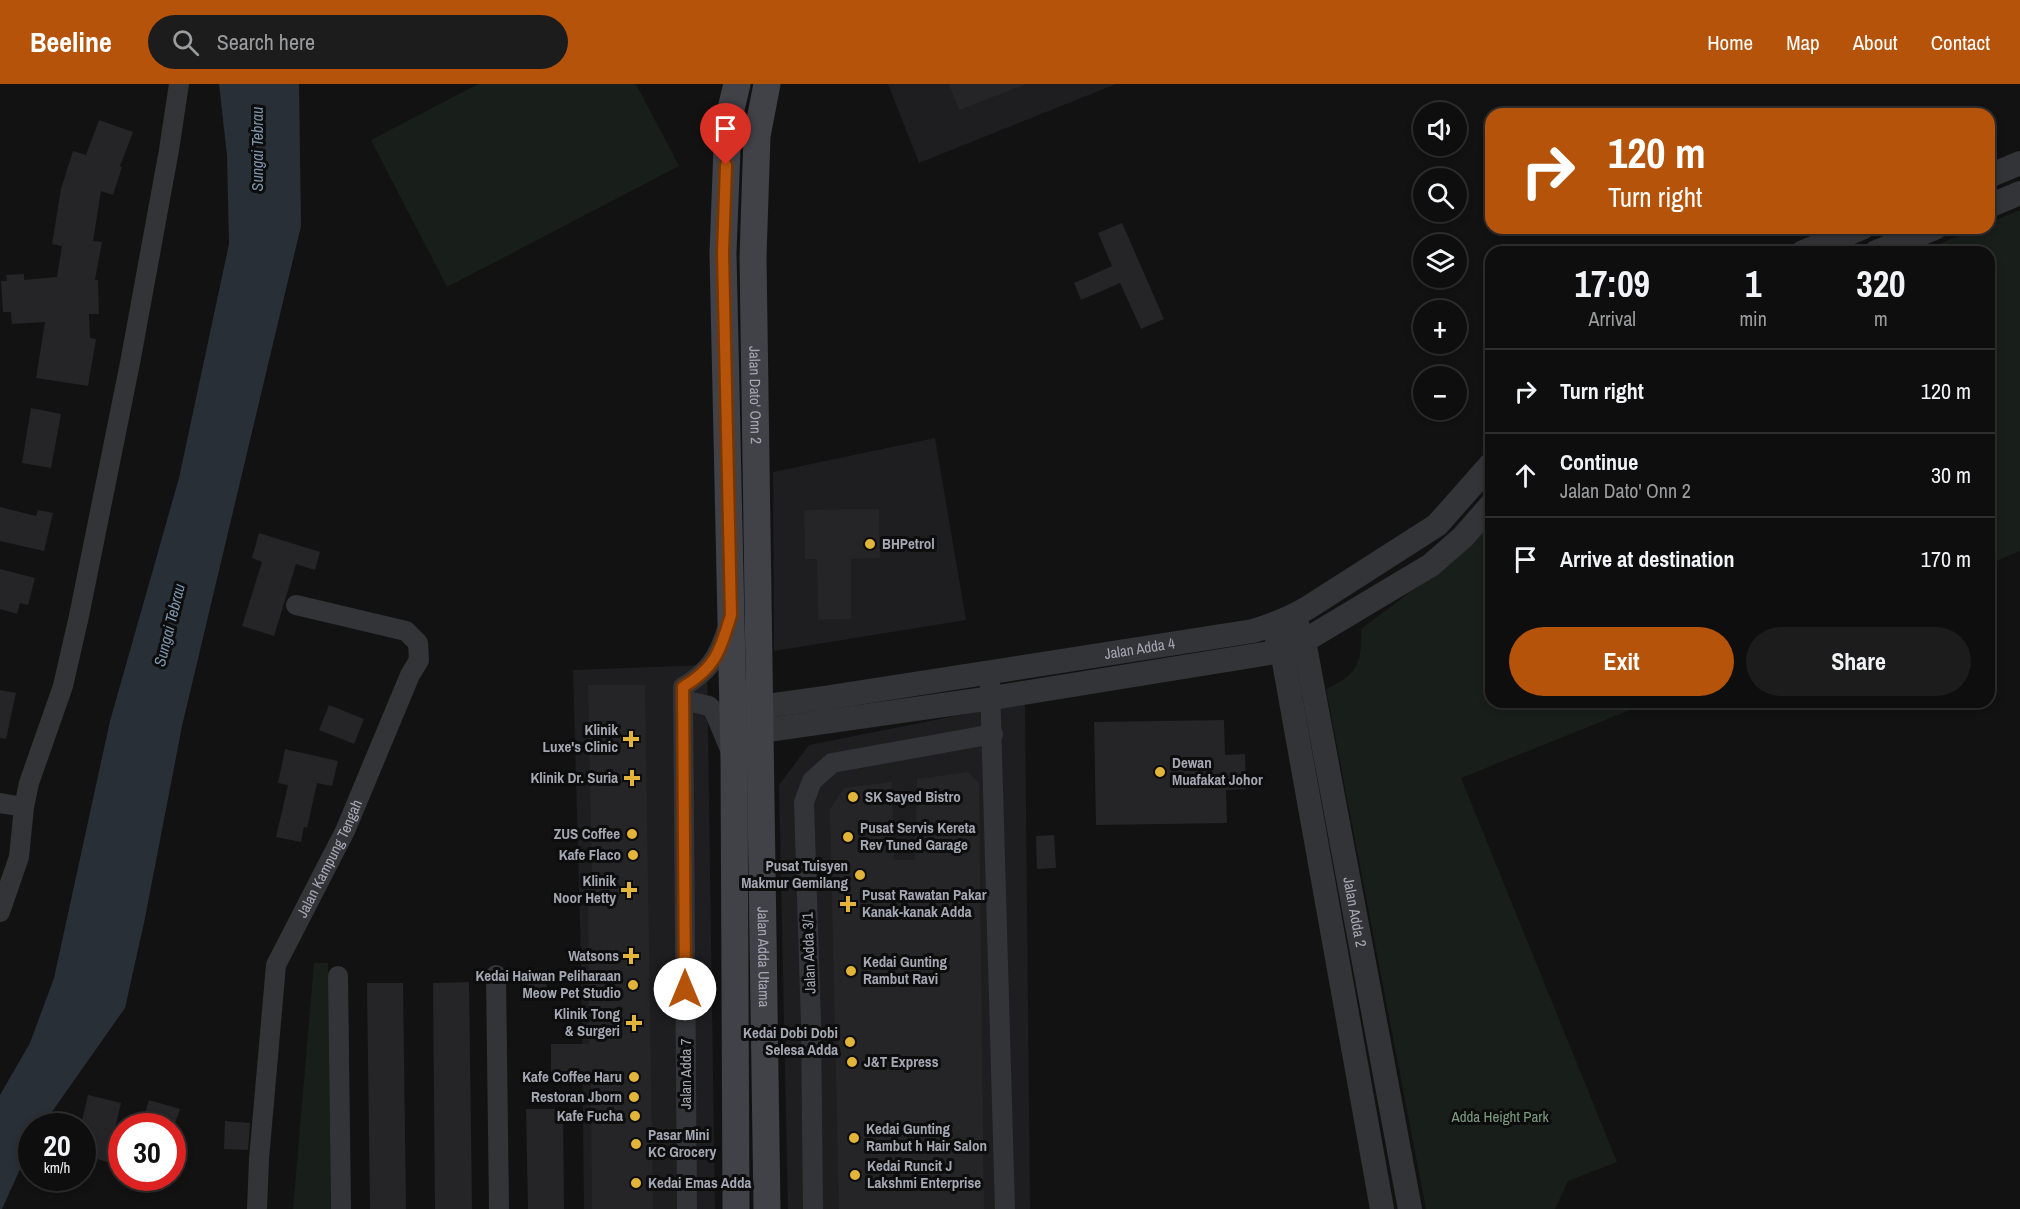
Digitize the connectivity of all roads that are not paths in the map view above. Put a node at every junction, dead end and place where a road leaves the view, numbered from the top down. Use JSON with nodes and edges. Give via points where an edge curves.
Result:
{"nodes":[{"id":1,"x":179,"y":84,"type":"edge"},
{"id":2,"x":737,"y":84,"type":"edge"},
{"id":3,"x":767,"y":84,"type":"edge"},
{"id":4,"x":2020,"y":164,"type":"edge"},
{"id":5,"x":1995,"y":174,"type":"edge"},
{"id":6,"x":2020,"y":193,"type":"edge"},
{"id":7,"x":1995,"y":203,"type":"edge"},
{"id":8,"x":1847,"y":234,"type":"edge"},
{"id":9,"x":1920,"y":234,"type":"edge"},
{"id":10,"x":1818,"y":246,"type":"edge"},
{"id":11,"x":1891,"y":246,"type":"edge"},
{"id":12,"x":1485,"y":471,"type":"edge"},
{"id":13,"x":1485,"y":512,"type":"edge"},
{"id":14,"x":296,"y":605,"type":"dead end"},
{"id":15,"x":731,"y":615,"type":"junction"},
{"id":16,"x":1282,"y":621,"type":"junction"},
{"id":17,"x":1304,"y":641,"type":"junction"},
{"id":18,"x":1282,"y":651,"type":"junction"},
{"id":19,"x":1229,"y":660,"type":"junction"},
{"id":20,"x":989,"y":672,"type":"junction"},
{"id":21,"x":683,"y":694,"type":"junction"},
{"id":22,"x":992,"y":698,"type":"junction"},
{"id":23,"x":733,"y":708,"type":"junction"},
{"id":24,"x":1293,"y":716,"type":"junction"},
{"id":25,"x":760,"y":720,"type":"junction"},
{"id":26,"x":993,"y":734,"type":"junction"},
{"id":27,"x":734,"y":746,"type":"junction"},
{"id":28,"x":0,"y":803,"type":"edge"},
{"id":29,"x":24,"y":807,"type":"junction"},
{"id":30,"x":0,"y":912,"type":"edge"},
{"id":31,"x":496,"y":975,"type":"dead end"},
{"id":32,"x":338,"y":976,"type":"dead end"},
{"id":33,"x":257,"y":1209,"type":"edge"},
{"id":34,"x":341,"y":1209,"type":"edge"},
{"id":35,"x":499,"y":1209,"type":"edge"},
{"id":36,"x":687,"y":1209,"type":"edge"},
{"id":37,"x":736,"y":1209,"type":"edge"},
{"id":38,"x":767,"y":1209,"type":"edge"},
{"id":39,"x":813,"y":1209,"type":"edge"},
{"id":40,"x":1005,"y":1209,"type":"edge"},
{"id":41,"x":1382,"y":1209,"type":"edge"},
{"id":42,"x":1410,"y":1209,"type":"edge"}],
"edges":[{"from":1,"to":29,"type":"street","via":[[170,150],[76,627],[63,686]]},
{"from":2,"to":15,"type":"main road","name":"Jalan Dato' Onn 2","via":[[728,122],[723,253]]},
{"from":3,"to":25,"type":"main road","name":"Jalan Dato' Onn 2","via":[[757,136],[753,257]]},
{"from":4,"to":5,"type":"street"},
{"from":6,"to":7,"type":"street"},
{"from":8,"to":10,"type":"street"},
{"from":9,"to":11,"type":"street"},
{"from":12,"to":16,"type":"street","name":"Jalan Adda 4","via":[[1437,525]]},
{"from":13,"to":17,"type":"street","name":"Jalan Adda 4","via":[[1431,565]]},
{"from":14,"to":33,"type":"street","name":"Jalan Kampung Tengah","via":[[406,631],[418,644],[419,660],[345,831],[276,965]]},
{"from":15,"to":21,"type":"street","via":[[720,652]]},
{"from":15,"to":23,"type":"main road","name":"Jalan Dato' Onn 2"},
{"from":16,"to":17,"type":"street","name":"Jalan Adda 2"},
{"from":16,"to":18,"type":"street","name":"Jalan Adda 2"},
{"from":16,"to":20,"type":"street","name":"Jalan Adda 4","via":[[1252,631]]},
{"from":17,"to":18,"type":"street","name":"Jalan Adda 4"},
{"from":17,"to":42,"type":"street","name":"Jalan Adda 2"},
{"from":18,"to":19,"type":"street","name":"Jalan Adda 4"},
{"from":18,"to":24,"type":"street","name":"Jalan Adda 2"},
{"from":19,"to":22,"type":"street","name":"Jalan Adda 4"},
{"from":19,"to":24,"type":"street","via":[[1255,662],[1270,668],[1278,677]]},
{"from":20,"to":22,"type":"street"},
{"from":20,"to":25,"type":"street","name":"Jalan Adda 4"},
{"from":21,"to":27,"type":"street","via":[[714,711]]},
{"from":21,"to":36,"type":"street","name":"Jalan Adda 7"},
{"from":22,"to":25,"type":"street","name":"Jalan Adda 4"},
{"from":22,"to":26,"type":"street"},
{"from":23,"to":25,"type":"street","name":"Jalan Adda 4"},
{"from":23,"to":27,"type":"main road","name":"Jalan Adda Utama"},
{"from":24,"to":41,"type":"street","name":"Jalan Adda 2"},
{"from":25,"to":27,"type":"street","name":"Jalan Adda 4"},
{"from":25,"to":38,"type":"main road","name":"Jalan Adda Utama"},
{"from":26,"to":39,"type":"street","name":"Jalan Adda 3/1","via":[[832,763],[812,781],[804,802]]},
{"from":26,"to":40,"type":"street"},
{"from":27,"to":37,"type":"main road","name":"Jalan Adda Utama"},
{"from":28,"to":29,"type":"street"},
{"from":29,"to":30,"type":"street","via":[[19,857]]},
{"from":31,"to":35,"type":"street"},
{"from":32,"to":34,"type":"street"}]}
